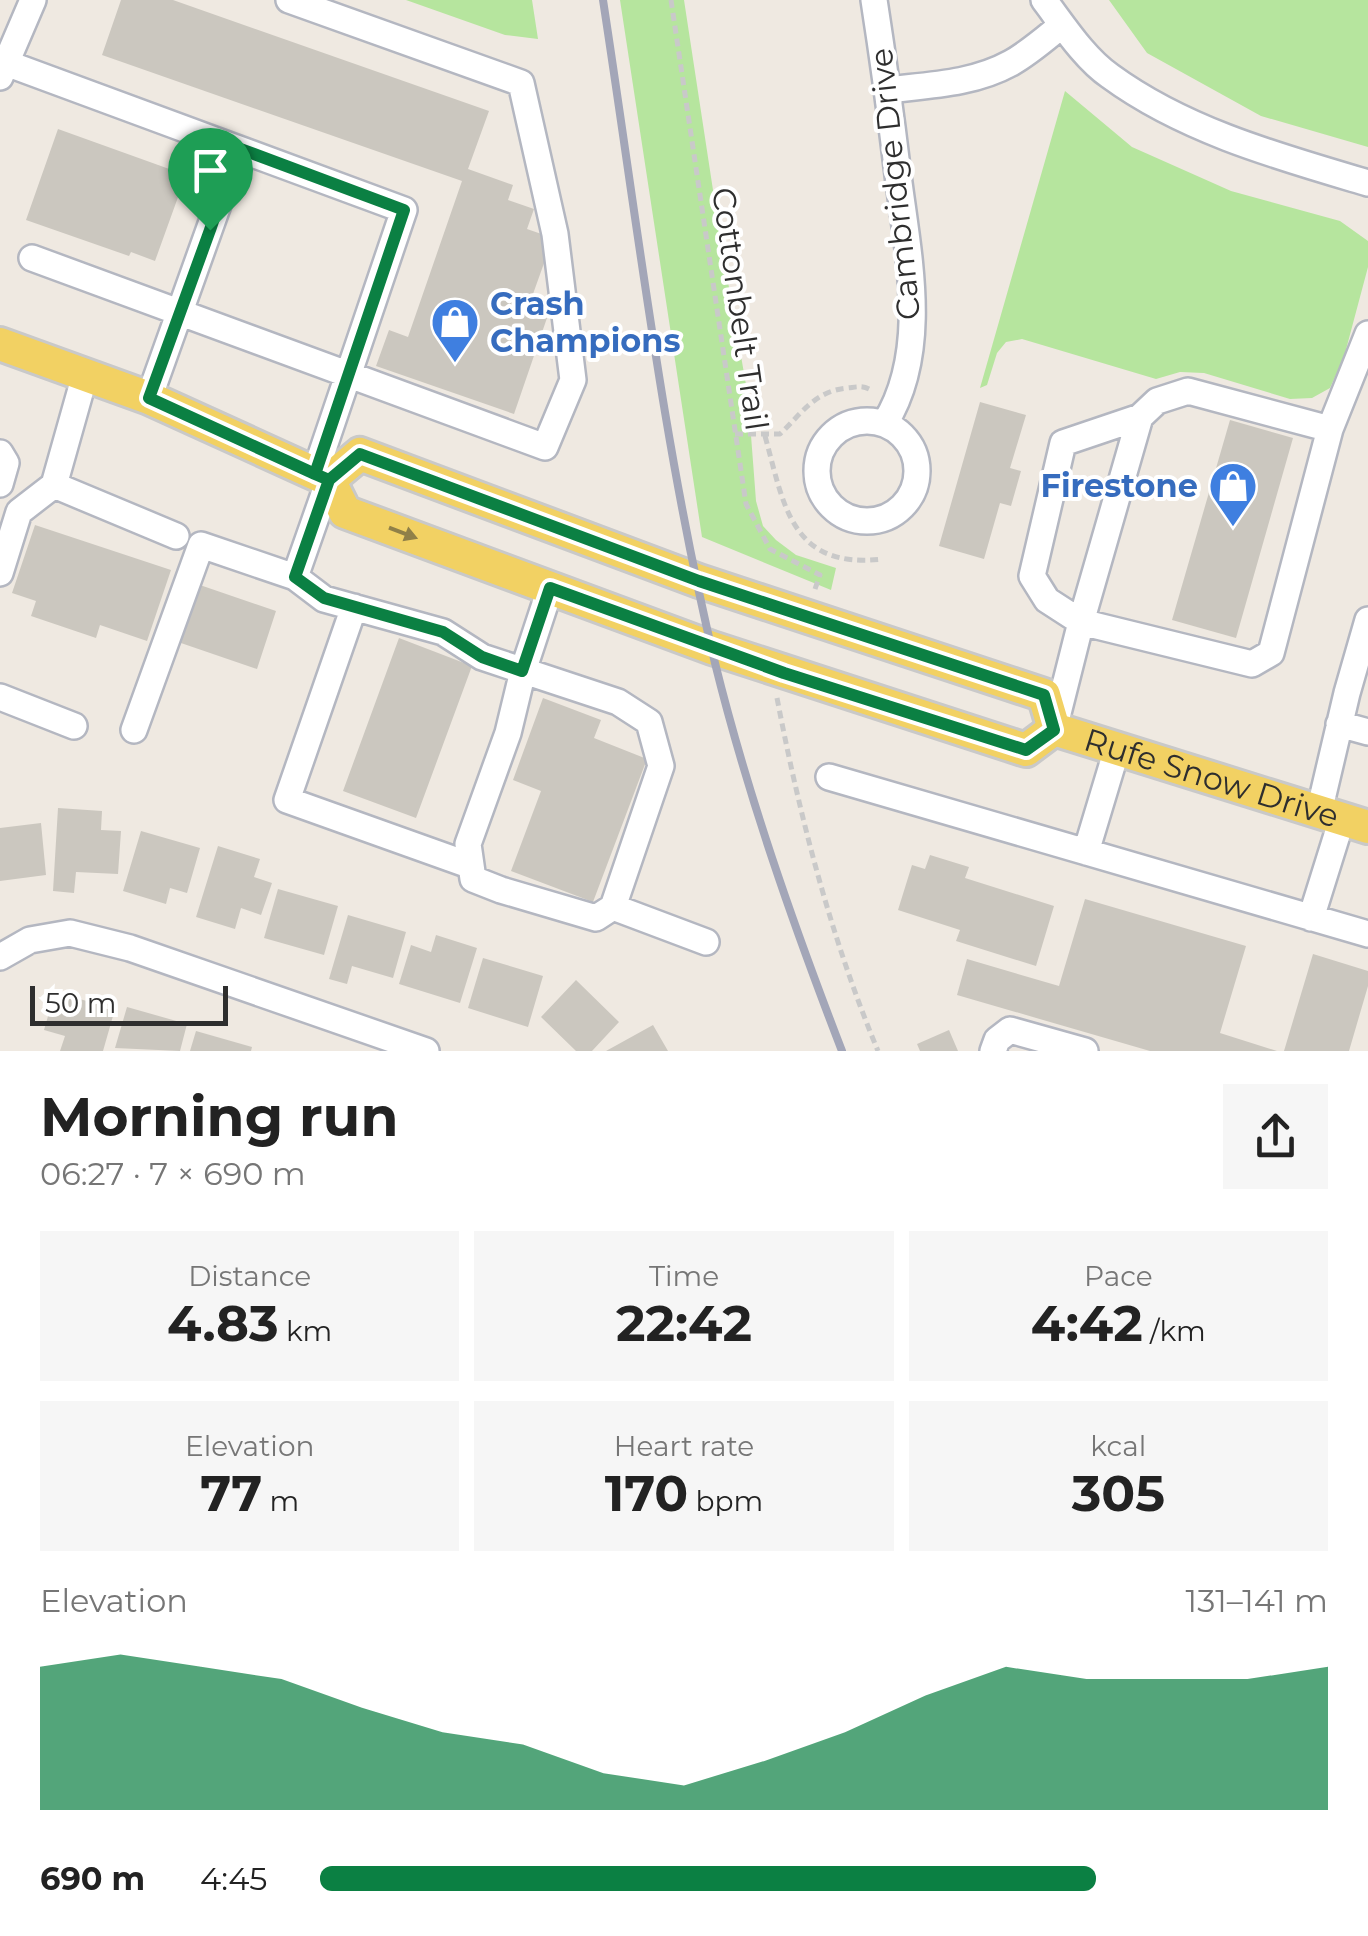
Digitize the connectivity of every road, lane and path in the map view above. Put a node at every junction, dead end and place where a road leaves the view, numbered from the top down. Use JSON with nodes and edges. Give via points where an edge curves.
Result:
{"nodes":[{"id":1,"x":33,"y":0,"type":"edge"},
{"id":2,"x":290,"y":0,"type":"edge"},
{"id":3,"x":671,"y":0,"type":"edge"},
{"id":4,"x":874,"y":0,"type":"edge"},
{"id":5,"x":1044,"y":0,"type":"edge"},
{"id":6,"x":1062,"y":25,"type":"junction"},
{"id":7,"x":3,"y":70,"type":"edge"},
{"id":8,"x":888,"y":90,"type":"junction"},
{"id":9,"x":238,"y":148,"type":"junction"},
{"id":10,"x":1368,"y":183,"type":"edge"},
{"id":11,"x":32,"y":258,"type":"dead end"},
{"id":12,"x":181,"y":312,"type":"junction"},
{"id":13,"x":1368,"y":334,"type":"edge"},
{"id":14,"x":0,"y":344,"type":"edge"},
{"id":15,"x":347,"y":373,"type":"junction"},
{"id":16,"x":86,"y":375,"type":"junction"},
{"id":17,"x":871,"y":390,"type":"dead end"},
{"id":18,"x":149,"y":398,"type":"junction"},
{"id":19,"x":1140,"y":417,"type":"junction"},
{"id":20,"x":885,"y":424,"type":"junction"},
{"id":21,"x":1330,"y":429,"type":"junction"},
{"id":22,"x":735,"y":434,"type":"junction"},
{"id":23,"x":765,"y":436,"type":"junction"},
{"id":24,"x":0,"y":453,"type":"edge"},
{"id":25,"x":322,"y":477,"type":"junction"},
{"id":26,"x":0,"y":484,"type":"edge"},
{"id":27,"x":54,"y":485,"type":"junction"},
{"id":28,"x":176,"y":536,"type":"dead end"},
{"id":29,"x":883,"y":559,"type":"dead end"},
{"id":30,"x":0,"y":574,"type":"edge"},
{"id":31,"x":295,"y":577,"type":"junction"},
{"id":32,"x":550,"y":588,"type":"junction"},
{"id":33,"x":814,"y":589,"type":"dead end"},
{"id":34,"x":354,"y":607,"type":"junction"},
{"id":35,"x":1368,"y":620,"type":"edge"},
{"id":36,"x":1080,"y":622,"type":"junction"},
{"id":37,"x":522,"y":671,"type":"junction"},
{"id":38,"x":776,"y":694,"type":"dead end"},
{"id":39,"x":0,"y":698,"type":"edge"},
{"id":40,"x":1339,"y":724,"type":"junction"},
{"id":41,"x":74,"y":726,"type":"dead end"},
{"id":42,"x":134,"y":730,"type":"dead end"},
{"id":43,"x":1054,"y":730,"type":"junction"},
{"id":44,"x":1368,"y":732,"type":"edge"},
{"id":45,"x":1117,"y":749,"type":"junction"},
{"id":46,"x":829,"y":777,"type":"dead end"},
{"id":47,"x":1343,"y":819,"type":"edge"},
{"id":48,"x":1086,"y":852,"type":"junction"},
{"id":49,"x":469,"y":865,"type":"junction"},
{"id":50,"x":613,"y":908,"type":"junction"},
{"id":51,"x":1311,"y":918,"type":"junction"},
{"id":52,"x":1368,"y":934,"type":"edge"},
{"id":53,"x":706,"y":942,"type":"dead end"},
{"id":54,"x":0,"y":957,"type":"edge"},
{"id":55,"x":426,"y":1051,"type":"edge"},
{"id":56,"x":878,"y":1051,"type":"edge"},
{"id":57,"x":993,"y":1051,"type":"edge"},
{"id":58,"x":1084,"y":1051,"type":"edge"}],
"edges":[{"from":1,"to":7,"type":"street"},
{"from":2,"to":15,"type":"street","via":[[521,83],[556,234],[573,380],[545,446]]},
{"from":3,"to":22,"type":"path","name":"Cottonbelt Trail"},
{"from":4,"to":8,"type":"street","name":"Cambridge Drive"},
{"from":5,"to":6,"type":"street"},
{"from":6,"to":8,"type":"street","via":[[984,76]]},
{"from":6,"to":10,"type":"street","via":[[1108,75],[1170,112],[1267,153]]},
{"from":7,"to":9,"type":"street"},
{"from":8,"to":20,"type":"street","name":"Cambridge Drive","via":[[912,283],[903,383]]},
{"from":9,"to":12,"type":"street"},
{"from":9,"to":15,"type":"street","via":[[404,210]]},
{"from":11,"to":12,"type":"street"},
{"from":12,"to":15,"type":"street"},
{"from":12,"to":18,"type":"street"},
{"from":13,"to":21,"type":"street"},
{"from":14,"to":16,"type":"main road","name":"Rufe Snow Drive"},
{"from":15,"to":25,"type":"street"},
{"from":16,"to":18,"type":"main road","name":"Rufe Snow Drive"},
{"from":16,"to":27,"type":"street"},
{"from":17,"to":23,"type":"path","via":[[828,390],[780,434]]},
{"from":18,"to":25,"type":"main road","name":"Rufe Snow Drive"},
{"from":19,"to":21,"type":"street","via":[[1157,400],[1188,391]]},
{"from":19,"to":36,"type":"street"},
{"from":19,"to":36,"type":"street","via":[[1063,443],[1032,576],[1047,600]]},
{"from":20,"to":20,"type":"street","via":[[847,424],[820,453],[823,496],[844,516],[886,517],[909,498],[915,455]]},
{"from":21,"to":36,"type":"street","via":[[1271,653],[1252,664]]},
{"from":22,"to":23,"type":"path"},
{"from":22,"to":33,"type":"path","name":"Cottonbelt Trail","via":[[746,504],[758,531],[770,548],[820,574]]},
{"from":23,"to":29,"type":"path","via":[[783,506],[800,533],[839,557]]},
{"from":24,"to":26,"type":"street","via":[[6,463]]},
{"from":25,"to":31,"type":"street"},
{"from":25,"to":32,"type":"main road","name":"Rufe Snow Drive","one_way":true,"via":[[345,512]]},
{"from":25,"to":43,"type":"main road","name":"Rufe Snow Drive","via":[[360,454],[699,581],[1044,695]]},
{"from":27,"to":28,"type":"street"},
{"from":27,"to":30,"type":"street","via":[[19,512]]},
{"from":31,"to":34,"type":"street","via":[[324,598]]},
{"from":31,"to":42,"type":"street","via":[[201,545]]},
{"from":32,"to":37,"type":"street"},
{"from":32,"to":43,"type":"main road","name":"Rufe Snow Drive","via":[[798,678],[1026,750]]},
{"from":34,"to":37,"type":"street","via":[[443,632],[482,657]]},
{"from":34,"to":49,"type":"street","via":[[288,800]]},
{"from":35,"to":40,"type":"street"},
{"from":36,"to":43,"type":"street"},
{"from":37,"to":49,"type":"street","via":[[508,733],[468,844]]},
{"from":37,"to":50,"type":"street","via":[[618,702],[649,722],[662,766]]},
{"from":38,"to":56,"type":"path","via":[[812,858]]},
{"from":39,"to":41,"type":"street"},
{"from":40,"to":44,"type":"street"},
{"from":40,"to":47,"type":"street"},
{"from":43,"to":45,"type":"main road","name":"Rufe Snow Drive"},
{"from":45,"to":47,"type":"main road","name":"Rufe Snow Drive"},
{"from":45,"to":48,"type":"street"},
{"from":46,"to":48,"type":"street"},
{"from":47,"to":51,"type":"street"},
{"from":48,"to":51,"type":"street"},
{"from":49,"to":50,"type":"street","via":[[472,878],[500,890],[596,918]]},
{"from":50,"to":53,"type":"street"},
{"from":51,"to":52,"type":"street"},
{"from":54,"to":55,"type":"street","via":[[30,940],[70,934],[130,948]]},
{"from":57,"to":58,"type":"street","via":[[1010,1030]]}]}
